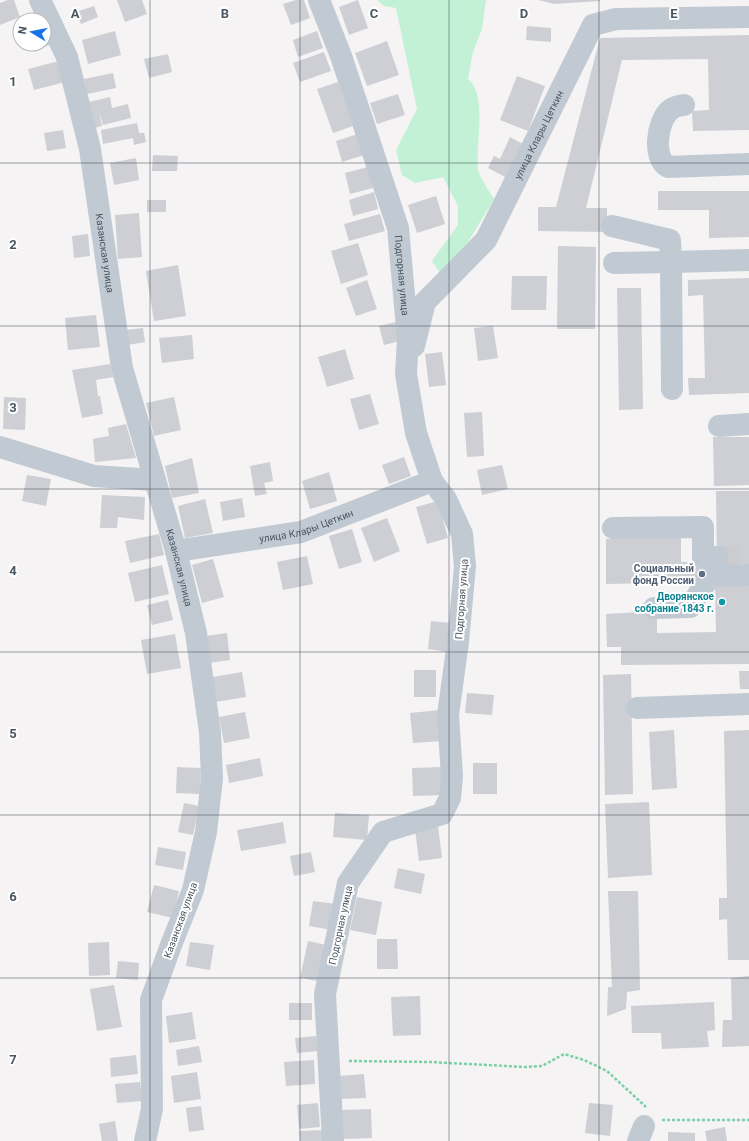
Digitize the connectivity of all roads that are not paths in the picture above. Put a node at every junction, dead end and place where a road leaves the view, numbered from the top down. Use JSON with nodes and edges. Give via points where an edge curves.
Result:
{"nodes":[{"id":1,"x":40,"y":0,"type":"edge"},
{"id":2,"x":319,"y":0,"type":"edge"},
{"id":3,"x":749,"y":17,"type":"edge"},
{"id":4,"x":684,"y":105,"type":"dead end"},
{"id":5,"x":749,"y":164,"type":"edge"},
{"id":6,"x":612,"y":226,"type":"dead end"},
{"id":7,"x":749,"y":260,"type":"edge"},
{"id":8,"x":671,"y":262,"type":"junction"},
{"id":9,"x":614,"y":263,"type":"dead end"},
{"id":10,"x":406,"y":374,"type":"junction"},
{"id":11,"x":672,"y":389,"type":"dead end"},
{"id":12,"x":749,"y":424,"type":"edge"},
{"id":13,"x":719,"y":426,"type":"dead end"},
{"id":14,"x":0,"y":447,"type":"edge"},
{"id":15,"x":155,"y":480,"type":"junction"},
{"id":16,"x":432,"y":481,"type":"junction"},
{"id":17,"x":613,"y":528,"type":"dead end"},
{"id":18,"x":176,"y":551,"type":"junction"},
{"id":19,"x":717,"y":557,"type":"tunnel mouth"},
{"id":20,"x":749,"y":575,"type":"edge"},
{"id":21,"x":654,"y":608,"type":"dead end"},
{"id":22,"x":749,"y":704,"type":"edge"},
{"id":23,"x":637,"y":708,"type":"dead end"},
{"id":24,"x":145,"y":1141,"type":"edge"},
{"id":25,"x":333,"y":1141,"type":"edge"}],
"edges":[{"from":1,"to":15,"type":"street","name":"Казанская улица","via":[[67,57],[88,141],[122,368]]},
{"from":2,"to":10,"type":"street","name":"Подгорная улица","via":[[341,56],[398,228],[408,340]]},
{"from":3,"to":10,"type":"street","name":"улица Клары Цеткин","via":[[616,19],[593,25],[486,240],[425,302]]},
{"from":4,"to":5,"type":"street","via":[[671,108],[663,118],[658,154],[664,164],[668,167]]},
{"from":6,"to":8,"type":"street","via":[[670,240]]},
{"from":7,"to":8,"type":"street"},
{"from":8,"to":9,"type":"street"},
{"from":8,"to":11,"type":"street"},
{"from":10,"to":16,"type":"street","name":"Подгорная улица","via":[[416,433]]},
{"from":12,"to":13,"type":"street"},
{"from":14,"to":15,"type":"street","via":[[94,476]]},
{"from":15,"to":18,"type":"street","name":"Казанская улица"},
{"from":16,"to":18,"type":"street","name":"улица Клары Цеткин","via":[[301,532]]},
{"from":16,"to":25,"type":"street","name":"Подгорная улица","via":[[446,499],[462,534],[465,566],[448,715],[452,776],[450,798],[442,814],[383,832],[348,883],[325,994]]},
{"from":17,"to":19,"type":"street","via":[[703,527],[703,558]]},
{"from":18,"to":24,"type":"street","name":"Казанская улица","via":[[196,633],[210,732],[212,778],[206,832],[193,890],[152,1000],[152,1109]]},
{"from":20,"to":21,"type":"street","via":[[710,576],[690,606]]},
{"from":22,"to":23,"type":"street"}]}
